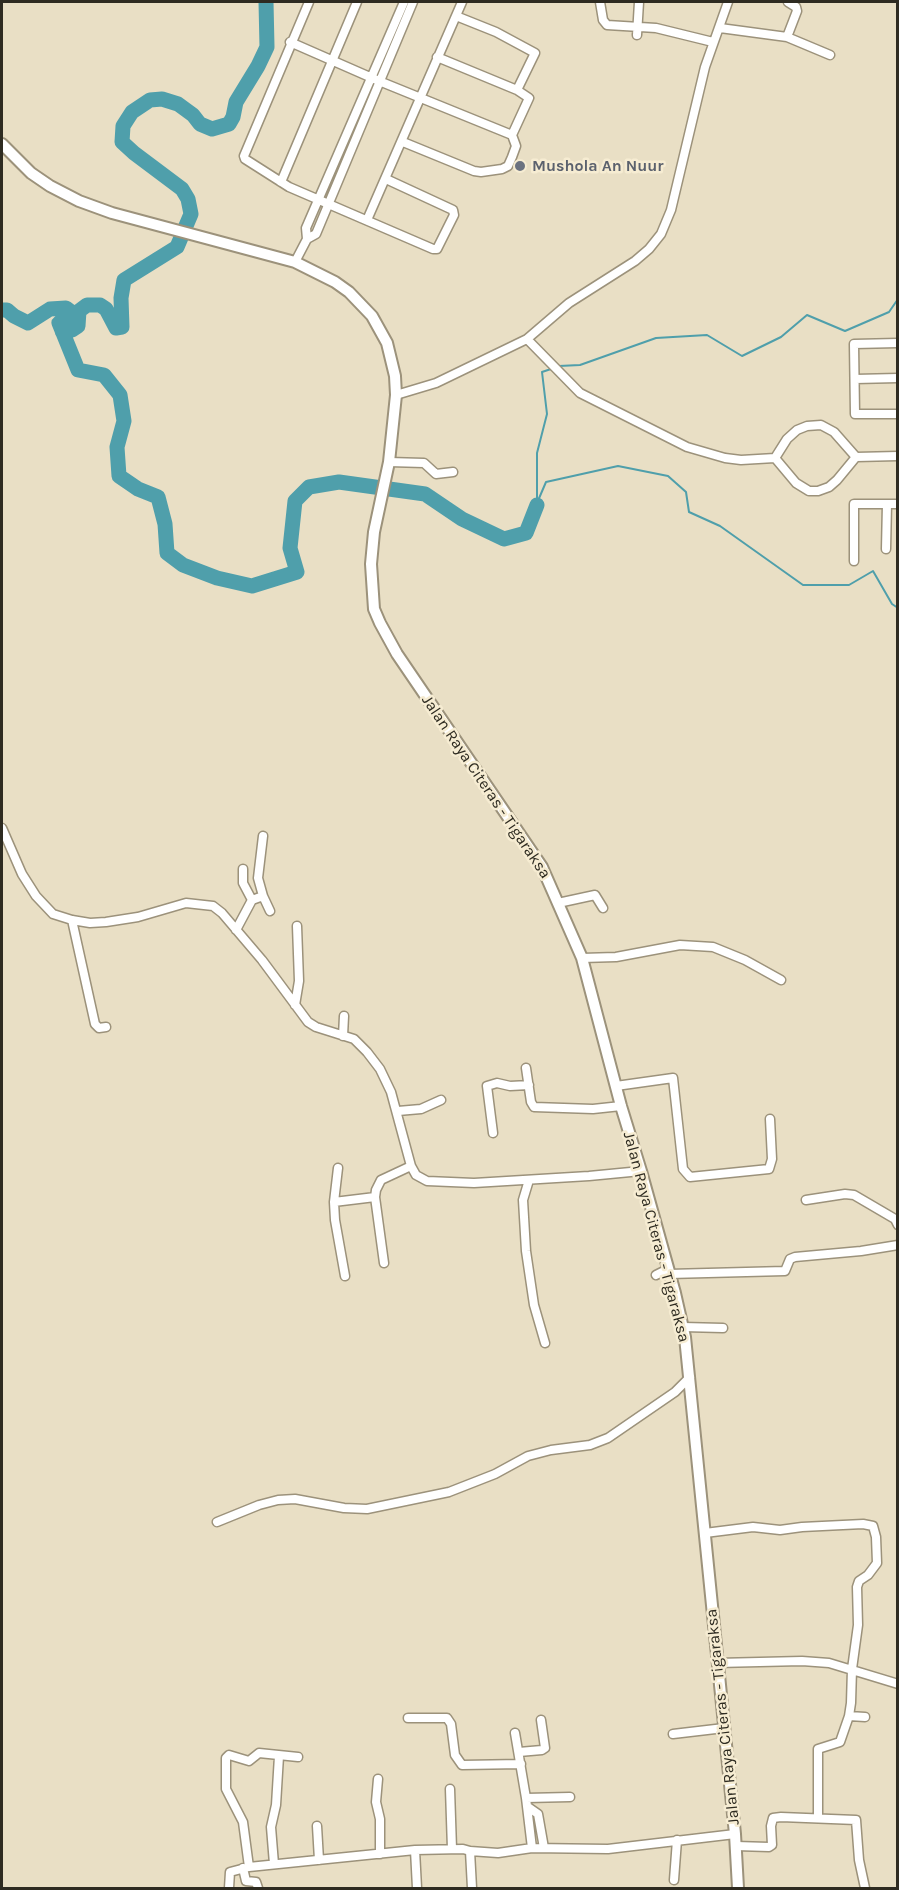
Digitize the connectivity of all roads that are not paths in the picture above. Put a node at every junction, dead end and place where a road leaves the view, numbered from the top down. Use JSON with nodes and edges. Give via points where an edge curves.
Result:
{"nodes":[{"id":1,"x":309,"y":2,"type":"edge"},
{"id":2,"x":357,"y":2,"type":"edge"},
{"id":3,"x":404,"y":2,"type":"edge"},
{"id":4,"x":413,"y":2,"type":"edge"},
{"id":5,"x":462,"y":2,"type":"edge"},
{"id":6,"x":600,"y":2,"type":"edge"},
{"id":7,"x":639,"y":2,"type":"edge"},
{"id":8,"x":728,"y":2,"type":"edge"},
{"id":9,"x":788,"y":2,"type":"edge"},
{"id":10,"x":456,"y":16,"type":"junction"},
{"id":11,"x":637,"y":26,"type":"junction"},
{"id":12,"x":720,"y":28,"type":"junction"},
{"id":13,"x":637,"y":36,"type":"dead end"},
{"id":14,"x":788,"y":37,"type":"junction"},
{"id":15,"x":290,"y":42,"type":"junction"},
{"id":16,"x":713,"y":42,"type":"junction"},
{"id":17,"x":830,"y":55,"type":"dead end"},
{"id":18,"x":437,"y":57,"type":"junction"},
{"id":19,"x":333,"y":60,"type":"junction"},
{"id":20,"x":375,"y":80,"type":"junction"},
{"id":21,"x":517,"y":90,"type":"junction"},
{"id":22,"x":420,"y":98,"type":"junction"},
{"id":23,"x":512,"y":135,"type":"junction"},
{"id":24,"x":402,"y":142,"type":"junction"},
{"id":25,"x":2,"y":144,"type":"edge"},
{"id":26,"x":386,"y":179,"type":"junction"},
{"id":27,"x":281,"y":182,"type":"junction"},
{"id":28,"x":319,"y":200,"type":"junction"},
{"id":29,"x":330,"y":203,"type":"junction"},
{"id":30,"x":367,"y":220,"type":"junction"},
{"id":31,"x":307,"y":238,"type":"junction"},
{"id":32,"x":295,"y":262,"type":"junction"},
{"id":33,"x":527,"y":339,"type":"junction"},
{"id":34,"x":897,"y":343,"type":"edge"},
{"id":35,"x":897,"y":378,"type":"edge"},
{"id":36,"x":855,"y":379,"type":"junction"},
{"id":37,"x":396,"y":395,"type":"junction"},
{"id":38,"x":897,"y":414,"type":"edge"},
{"id":39,"x":897,"y":456,"type":"edge"},
{"id":40,"x":856,"y":457,"type":"junction"},
{"id":41,"x":775,"y":458,"type":"junction"},
{"id":42,"x":388,"y":466,"type":"junction"},
{"id":43,"x":453,"y":472,"type":"dead end"},
{"id":44,"x":887,"y":504,"type":"junction"},
{"id":45,"x":897,"y":504,"type":"edge"},
{"id":46,"x":886,"y":549,"type":"dead end"},
{"id":47,"x":854,"y":561,"type":"dead end"},
{"id":48,"x":2,"y":828,"type":"edge"},
{"id":49,"x":263,"y":836,"type":"dead end"},
{"id":50,"x":243,"y":869,"type":"dead end"},
{"id":51,"x":263,"y":896,"type":"junction"},
{"id":52,"x":252,"y":900,"type":"junction"},
{"id":53,"x":558,"y":903,"type":"junction"},
{"id":54,"x":603,"y":908,"type":"dead end"},
{"id":55,"x":270,"y":911,"type":"dead end"},
{"id":56,"x":72,"y":920,"type":"junction"},
{"id":57,"x":297,"y":926,"type":"dead end"},
{"id":58,"x":236,"y":930,"type":"junction"},
{"id":59,"x":582,"y":958,"type":"junction"},
{"id":60,"x":781,"y":980,"type":"dead end"},
{"id":61,"x":295,"y":1005,"type":"junction"},
{"id":62,"x":344,"y":1016,"type":"dead end"},
{"id":63,"x":106,"y":1027,"type":"dead end"},
{"id":64,"x":343,"y":1036,"type":"junction"},
{"id":65,"x":526,"y":1068,"type":"dead end"},
{"id":66,"x":529,"y":1085,"type":"junction"},
{"id":67,"x":616,"y":1086,"type":"junction"},
{"id":68,"x":441,"y":1100,"type":"dead end"},
{"id":69,"x":621,"y":1106,"type":"junction"},
{"id":70,"x":398,"y":1111,"type":"junction"},
{"id":71,"x":770,"y":1119,"type":"dead end"},
{"id":72,"x":493,"y":1133,"type":"dead end"},
{"id":73,"x":411,"y":1166,"type":"junction"},
{"id":74,"x":338,"y":1168,"type":"dead end"},
{"id":75,"x":641,"y":1171,"type":"junction"},
{"id":76,"x":529,"y":1180,"type":"junction"},
{"id":77,"x":375,"y":1197,"type":"junction"},
{"id":78,"x":806,"y":1200,"type":"dead end"},
{"id":79,"x":334,"y":1202,"type":"junction"},
{"id":80,"x":897,"y":1225,"type":"edge"},
{"id":81,"x":897,"y":1245,"type":"edge"},
{"id":82,"x":384,"y":1263,"type":"dead end"},
{"id":83,"x":668,"y":1271,"type":"junction"},
{"id":84,"x":345,"y":1275,"type":"dead end"},
{"id":85,"x":656,"y":1275,"type":"dead end"},
{"id":86,"x":682,"y":1327,"type":"junction"},
{"id":87,"x":723,"y":1328,"type":"dead end"},
{"id":88,"x":545,"y":1343,"type":"dead end"},
{"id":89,"x":690,"y":1377,"type":"junction"},
{"id":90,"x":217,"y":1522,"type":"dead end"},
{"id":91,"x":705,"y":1533,"type":"junction"},
{"id":92,"x":717,"y":1663,"type":"junction"},
{"id":93,"x":852,"y":1669,"type":"junction"},
{"id":94,"x":897,"y":1684,"type":"edge"},
{"id":95,"x":849,"y":1716,"type":"junction"},
{"id":96,"x":865,"y":1717,"type":"dead end"},
{"id":97,"x":408,"y":1718,"type":"dead end"},
{"id":98,"x":541,"y":1720,"type":"dead end"},
{"id":99,"x":724,"y":1728,"type":"junction"},
{"id":100,"x":515,"y":1733,"type":"dead end"},
{"id":101,"x":673,"y":1734,"type":"dead end"},
{"id":102,"x":519,"y":1752,"type":"junction"},
{"id":103,"x":279,"y":1756,"type":"junction"},
{"id":104,"x":298,"y":1757,"type":"dead end"},
{"id":105,"x":521,"y":1764,"type":"junction"},
{"id":106,"x":378,"y":1779,"type":"dead end"},
{"id":107,"x":450,"y":1789,"type":"dead end"},
{"id":108,"x":570,"y":1797,"type":"dead end"},
{"id":109,"x":527,"y":1803,"type":"junction"},
{"id":110,"x":818,"y":1818,"type":"junction"},
{"id":111,"x":317,"y":1826,"type":"dead end"},
{"id":112,"x":735,"y":1834,"type":"junction"},
{"id":113,"x":677,"y":1840,"type":"junction"},
{"id":114,"x":736,"y":1846,"type":"junction"},
{"id":115,"x":532,"y":1848,"type":"junction"},
{"id":116,"x":544,"y":1848,"type":"junction"},
{"id":117,"x":452,"y":1849,"type":"junction"},
{"id":118,"x":416,"y":1850,"type":"junction"},
{"id":119,"x":470,"y":1851,"type":"junction"},
{"id":120,"x":380,"y":1854,"type":"junction"},
{"id":121,"x":319,"y":1860,"type":"junction"},
{"id":122,"x":274,"y":1864,"type":"junction"},
{"id":123,"x":246,"y":1867,"type":"junction"},
{"id":124,"x":674,"y":1880,"type":"dead end"},
{"id":125,"x":229,"y":1888,"type":"edge"},
{"id":126,"x":258,"y":1888,"type":"edge"},
{"id":127,"x":417,"y":1888,"type":"edge"},
{"id":128,"x":472,"y":1888,"type":"edge"},
{"id":129,"x":738,"y":1888,"type":"edge"},
{"id":130,"x":865,"y":1888,"type":"edge"}],
"edges":[{"from":1,"to":15,"type":"street"},
{"from":2,"to":19,"type":"street"},
{"from":3,"to":20,"type":"street"},
{"from":4,"to":20,"type":"street"},
{"from":5,"to":10,"type":"street"},
{"from":6,"to":11,"type":"street","via":[[607,25]]},
{"from":7,"to":11,"type":"street"},
{"from":8,"to":12,"type":"street"},
{"from":9,"to":14,"type":"street","via":[[797,11]]},
{"from":10,"to":18,"type":"street"},
{"from":10,"to":21,"type":"street","via":[[535,53]]},
{"from":11,"to":13,"type":"street"},
{"from":11,"to":16,"type":"street"},
{"from":12,"to":14,"type":"street"},
{"from":12,"to":16,"type":"street"},
{"from":14,"to":17,"type":"street"},
{"from":15,"to":19,"type":"street"},
{"from":15,"to":27,"type":"street","via":[[244,156]]},
{"from":16,"to":33,"type":"street","via":[[674,200],[661,234],[635,261],[569,303]]},
{"from":18,"to":21,"type":"street"},
{"from":18,"to":22,"type":"street"},
{"from":19,"to":20,"type":"street"},
{"from":19,"to":27,"type":"street"},
{"from":20,"to":22,"type":"street"},
{"from":20,"to":28,"type":"street"},
{"from":20,"to":29,"type":"street"},
{"from":21,"to":23,"type":"street","via":[[528,98]]},
{"from":22,"to":23,"type":"street"},
{"from":22,"to":24,"type":"street"},
{"from":23,"to":24,"type":"street","via":[[516,146],[508,166],[486,172],[474,171]]},
{"from":24,"to":26,"type":"street"},
{"from":25,"to":32,"type":"main road","name":"Jalan Raya Citeras - Tigaraksa","via":[[31,173],[64,194],[112,213]]},
{"from":26,"to":30,"type":"street"},
{"from":26,"to":30,"type":"street","via":[[453,210],[454,215],[435,250]]},
{"from":27,"to":28,"type":"street"},
{"from":28,"to":29,"type":"street"},
{"from":28,"to":31,"type":"street","via":[[306,228]]},
{"from":29,"to":30,"type":"street"},
{"from":29,"to":31,"type":"street","via":[[316,234]]},
{"from":31,"to":32,"type":"street"},
{"from":32,"to":37,"type":"main road","name":"Jalan Raya Citeras - Tigaraksa","via":[[349,292],[372,316],[387,343]]},
{"from":33,"to":37,"type":"street","via":[[436,383]]},
{"from":33,"to":41,"type":"street","via":[[569,384],[589,398],[687,447],[725,458]]},
{"from":34,"to":36,"type":"street","via":[[854,344]]},
{"from":35,"to":36,"type":"street"},
{"from":36,"to":38,"type":"street","via":[[855,414]]},
{"from":37,"to":42,"type":"main road","name":"Jalan Raya Citeras - Tigaraksa"},
{"from":39,"to":40,"type":"street"},
{"from":40,"to":41,"type":"street","via":[[834,432],[821,425],[797,430]]},
{"from":40,"to":41,"type":"street","via":[[837,480],[818,491],[803,488]]},
{"from":42,"to":43,"type":"street","via":[[424,463],[436,474]]},
{"from":42,"to":53,"type":"main road","name":"Jalan Raya Citeras - Tigaraksa","via":[[374,532],[374,609],[397,654],[543,867]]},
{"from":44,"to":45,"type":"street"},
{"from":44,"to":46,"type":"street"},
{"from":44,"to":47,"type":"street","via":[[854,504]]},
{"from":48,"to":56,"type":"street","via":[[36,896],[53,914]]},
{"from":49,"to":51,"type":"street","via":[[258,878]]},
{"from":50,"to":52,"type":"street","via":[[243,883]]},
{"from":51,"to":52,"type":"street"},
{"from":51,"to":55,"type":"street"},
{"from":52,"to":58,"type":"street"},
{"from":53,"to":54,"type":"street","via":[[595,895]]},
{"from":53,"to":59,"type":"main road","name":"Jalan Raya Citeras - Tigaraksa"},
{"from":56,"to":58,"type":"street","via":[[123,920],[186,903],[213,906]]},
{"from":56,"to":63,"type":"street","via":[[95,1024]]},
{"from":57,"to":61,"type":"street","via":[[299,981]]},
{"from":58,"to":61,"type":"street"},
{"from":59,"to":60,"type":"street","via":[[616,957],[680,945],[713,947]]},
{"from":59,"to":67,"type":"main road","name":"Jalan Raya Citeras - Tigaraksa"},
{"from":61,"to":64,"type":"street","via":[[316,1028]]},
{"from":62,"to":64,"type":"street"},
{"from":64,"to":70,"type":"street","via":[[354,1039],[368,1052],[386,1079]]},
{"from":65,"to":66,"type":"street"},
{"from":66,"to":69,"type":"street","via":[[534,1107]]},
{"from":66,"to":72,"type":"street","via":[[487,1086]]},
{"from":67,"to":69,"type":"main road","name":"Jalan Raya Citeras - Tigaraksa"},
{"from":67,"to":71,"type":"street","via":[[673,1078],[683,1169],[690,1177],[769,1169]]},
{"from":68,"to":70,"type":"street","via":[[421,1109]]},
{"from":69,"to":75,"type":"main road","name":"Jalan Raya Citeras - Tigaraksa"},
{"from":70,"to":73,"type":"street"},
{"from":73,"to":76,"type":"street","via":[[416,1175],[427,1180]]},
{"from":73,"to":77,"type":"street","via":[[381,1180]]},
{"from":74,"to":79,"type":"street"},
{"from":75,"to":76,"type":"street"},
{"from":75,"to":83,"type":"main road","name":"Jalan Raya Citeras - Tigaraksa"},
{"from":76,"to":88,"type":"street","via":[[523,1200],[526,1251],[534,1305]]},
{"from":77,"to":79,"type":"street"},
{"from":77,"to":82,"type":"street"},
{"from":78,"to":80,"type":"street","via":[[854,1195],[895,1219]]},
{"from":79,"to":84,"type":"street"},
{"from":81,"to":83,"type":"street","via":[[795,1257],[784,1272]]},
{"from":83,"to":85,"type":"street"},
{"from":83,"to":86,"type":"main road","name":"Jalan Raya Citeras - Tigaraksa"},
{"from":86,"to":87,"type":"street"},
{"from":86,"to":89,"type":"main road","name":"Jalan Raya Citeras - Tigaraksa"},
{"from":89,"to":90,"type":"street","via":[[675,1392],[608,1438],[528,1456],[449,1492],[367,1509],[278,1500]]},
{"from":89,"to":91,"type":"main road","name":"Jalan Raya Citeras - Tigaraksa"},
{"from":91,"to":92,"type":"main road","name":"Jalan Raya Citeras - Tigaraksa"},
{"from":91,"to":93,"type":"street","via":[[753,1527],[780,1530],[873,1526],[877,1563],[857,1587],[858,1625]]},
{"from":92,"to":93,"type":"street","via":[[802,1661]]},
{"from":92,"to":99,"type":"main road","name":"Jalan Raya Citeras - Tigaraksa"},
{"from":93,"to":94,"type":"street"},
{"from":93,"to":95,"type":"street"},
{"from":95,"to":96,"type":"street"},
{"from":95,"to":110,"type":"street","via":[[840,1742],[818,1749]]},
{"from":97,"to":105,"type":"street","via":[[447,1718],[452,1724],[455,1755],[462,1765]]},
{"from":98,"to":102,"type":"street","via":[[545,1748]]},
{"from":99,"to":101,"type":"street"},
{"from":99,"to":112,"type":"main road","name":"Jalan Raya Citeras - Tigaraksa"},
{"from":100,"to":102,"type":"street"},
{"from":102,"to":105,"type":"street"},
{"from":103,"to":104,"type":"street"},
{"from":103,"to":122,"type":"street","via":[[271,1827]]},
{"from":103,"to":123,"type":"street","via":[[259,1753],[249,1761],[230,1755],[226,1758],[226,1789],[243,1822]]},
{"from":105,"to":109,"type":"street"},
{"from":106,"to":120,"type":"street"},
{"from":107,"to":117,"type":"street"},
{"from":108,"to":109,"type":"street"},
{"from":109,"to":115,"type":"street"},
{"from":109,"to":116,"type":"street","via":[[538,1814]]},
{"from":110,"to":114,"type":"street","via":[[773,1818],[772,1845]]},
{"from":110,"to":130,"type":"street","via":[[856,1821]]},
{"from":111,"to":121,"type":"street"},
{"from":112,"to":113,"type":"street"},
{"from":112,"to":114,"type":"main road","name":"Jalan Raya Citeras - Tigaraksa"},
{"from":113,"to":116,"type":"street","via":[[608,1849]]},
{"from":113,"to":124,"type":"street"},
{"from":114,"to":129,"type":"main road","name":"Jalan Raya Citeras - Tigaraksa"},
{"from":115,"to":116,"type":"street"},
{"from":115,"to":119,"type":"street","via":[[498,1853]]},
{"from":117,"to":118,"type":"street"},
{"from":117,"to":119,"type":"street"},
{"from":118,"to":120,"type":"street"},
{"from":118,"to":127,"type":"street"},
{"from":119,"to":128,"type":"street"},
{"from":120,"to":121,"type":"street"},
{"from":121,"to":122,"type":"street"},
{"from":122,"to":123,"type":"street"},
{"from":123,"to":125,"type":"street","via":[[230,1872]]},
{"from":123,"to":126,"type":"street","via":[[246,1881],[256,1882]]}]}
